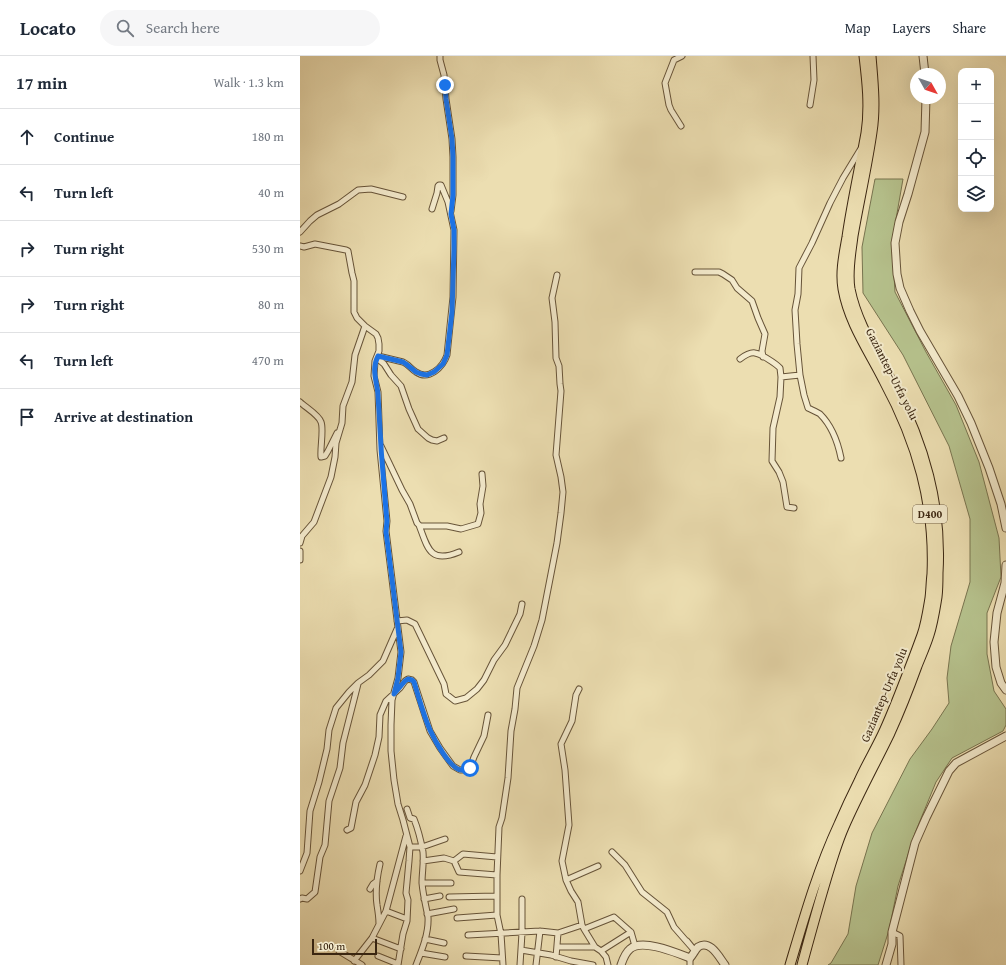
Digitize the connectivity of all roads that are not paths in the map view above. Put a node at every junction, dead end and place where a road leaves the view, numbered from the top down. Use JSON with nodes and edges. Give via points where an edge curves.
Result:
{"nodes":[{"id":1,"x":440,"y":56,"type":"edge"},
{"id":2,"x":682,"y":56,"type":"edge"},
{"id":3,"x":813,"y":56,"type":"edge"},
{"id":4,"x":864,"y":56,"type":"edge"},
{"id":5,"x":871,"y":56,"type":"edge"},
{"id":6,"x":923,"y":56,"type":"edge"},
{"id":7,"x":924,"y":68,"type":"edge"},
{"id":8,"x":926,"y":104,"type":"edge"},
{"id":9,"x":810,"y":105,"type":"dead end"},
{"id":10,"x":681,"y":126,"type":"dead end"},
{"id":11,"x":863,"y":146,"type":"junction"},
{"id":12,"x":402,"y":197,"type":"dead end"},
{"id":13,"x":432,"y":209,"type":"dead end"},
{"id":14,"x":451,"y":214,"type":"junction"},
{"id":15,"x":300,"y":232,"type":"edge"},
{"id":16,"x":300,"y":246,"type":"edge"},
{"id":17,"x":695,"y":272,"type":"dead end"},
{"id":18,"x":557,"y":275,"type":"dead end"},
{"id":19,"x":365,"y":326,"type":"junction"},
{"id":20,"x":377,"y":357,"type":"junction"},
{"id":21,"x":763,"y":357,"type":"junction"},
{"id":22,"x":740,"y":359,"type":"dead end"},
{"id":23,"x":800,"y":376,"type":"junction"},
{"id":24,"x":781,"y":377,"type":"junction"},
{"id":25,"x":300,"y":402,"type":"edge"},
{"id":26,"x":340,"y":431,"type":"junction"},
{"id":27,"x":444,"y":438,"type":"dead end"},
{"id":28,"x":380,"y":443,"type":"junction"},
{"id":29,"x":841,"y":458,"type":"dead end"},
{"id":30,"x":482,"y":474,"type":"dead end"},
{"id":31,"x":794,"y":508,"type":"dead end"},
{"id":32,"x":419,"y":525,"type":"junction"},
{"id":33,"x":1006,"y":528,"type":"edge"},
{"id":34,"x":300,"y":543,"type":"edge"},
{"id":35,"x":300,"y":551,"type":"edge"},
{"id":36,"x":460,"y":552,"type":"dead end"},
{"id":37,"x":300,"y":560,"type":"edge"},
{"id":38,"x":1006,"y":565,"type":"edge"},
{"id":39,"x":522,"y":604,"type":"dead end"},
{"id":40,"x":397,"y":621,"type":"junction"},
{"id":41,"x":398,"y":628,"type":"junction"},
{"id":42,"x":358,"y":683,"type":"junction"},
{"id":43,"x":579,"y":689,"type":"dead end"},
{"id":44,"x":1006,"y":690,"type":"edge"},
{"id":45,"x":394,"y":694,"type":"junction"},
{"id":46,"x":488,"y":715,"type":"dead end"},
{"id":47,"x":1006,"y":736,"type":"edge"},
{"id":48,"x":407,"y":809,"type":"dead end"},
{"id":49,"x":347,"y":830,"type":"dead end"},
{"id":50,"x":406,"y":836,"type":"junction"},
{"id":51,"x":445,"y":839,"type":"dead end"},
{"id":52,"x":422,"y":846,"type":"junction"},
{"id":53,"x":410,"y":847,"type":"junction"},
{"id":54,"x":612,"y":852,"type":"dead end"},
{"id":55,"x":497,"y":857,"type":"junction"},
{"id":56,"x":423,"y":861,"type":"junction"},
{"id":57,"x":454,"y":861,"type":"junction"},
{"id":58,"x":380,"y":864,"type":"dead end"},
{"id":59,"x":598,"y":866,"type":"dead end"},
{"id":60,"x":300,"y":871,"type":"edge"},
{"id":61,"x":496,"y":875,"type":"junction"},
{"id":62,"x":566,"y":880,"type":"junction"},
{"id":63,"x":377,"y":881,"type":"junction"},
{"id":64,"x":422,"y":883,"type":"junction"},
{"id":65,"x":451,"y":883,"type":"dead end"},
{"id":66,"x":370,"y":889,"type":"dead end"},
{"id":67,"x":440,"y":896,"type":"dead end"},
{"id":68,"x":497,"y":896,"type":"junction"},
{"id":69,"x":449,"y":897,"type":"dead end"},
{"id":70,"x":300,"y":899,"type":"edge"},
{"id":71,"x":424,"y":899,"type":"junction"},
{"id":72,"x":522,"y":899,"type":"dead end"},
{"id":73,"x":454,"y":909,"type":"dead end"},
{"id":74,"x":386,"y":912,"type":"junction"},
{"id":75,"x":427,"y":914,"type":"junction"},
{"id":76,"x":497,"y":915,"type":"junction"},
{"id":77,"x":457,"y":918,"type":"dead end"},
{"id":78,"x":406,"y":919,"type":"junction"},
{"id":79,"x":379,"y":925,"type":"junction"},
{"id":80,"x":583,"y":927,"type":"junction"},
{"id":81,"x":540,"y":931,"type":"junction"},
{"id":82,"x":631,"y":932,"type":"junction"},
{"id":83,"x":892,"y":932,"type":"junction"},
{"id":84,"x":522,"y":933,"type":"junction"},
{"id":85,"x":558,"y":933,"type":"junction"},
{"id":86,"x":501,"y":934,"type":"junction"},
{"id":87,"x":468,"y":935,"type":"dead end"},
{"id":88,"x":372,"y":938,"type":"junction"},
{"id":89,"x":425,"y":939,"type":"junction"},
{"id":90,"x":687,"y":941,"type":"dead end"},
{"id":91,"x":444,"y":943,"type":"dead end"},
{"id":92,"x":635,"y":946,"type":"junction"},
{"id":93,"x":557,"y":947,"type":"junction"},
{"id":94,"x":594,"y":947,"type":"junction"},
{"id":95,"x":401,"y":949,"type":"junction"},
{"id":96,"x":521,"y":950,"type":"junction"},
{"id":97,"x":339,"y":951,"type":"dead end"},
{"id":98,"x":601,"y":951,"type":"junction"},
{"id":99,"x":695,"y":951,"type":"junction"},
{"id":100,"x":421,"y":953,"type":"junction"},
{"id":101,"x":538,"y":953,"type":"junction"},
{"id":102,"x":378,"y":956,"type":"dead end"},
{"id":103,"x":445,"y":956,"type":"dead end"},
{"id":104,"x":466,"y":956,"type":"dead end"},
{"id":105,"x":556,"y":957,"type":"junction"},
{"id":106,"x":502,"y":958,"type":"junction"},
{"id":107,"x":354,"y":961,"type":"junction"},
{"id":108,"x":690,"y":962,"type":"edge"},
{"id":109,"x":571,"y":963,"type":"edge"},
{"id":110,"x":398,"y":964,"type":"edge"},
{"id":111,"x":362,"y":965,"type":"edge"},
{"id":112,"x":416,"y":965,"type":"edge"},
{"id":113,"x":502,"y":965,"type":"edge"},
{"id":114,"x":520,"y":965,"type":"edge"},
{"id":115,"x":536,"y":965,"type":"edge"},
{"id":116,"x":590,"y":965,"type":"edge"},
{"id":117,"x":608,"y":965,"type":"edge"},
{"id":118,"x":621,"y":965,"type":"edge"},
{"id":119,"x":725,"y":965,"type":"edge"},
{"id":120,"x":790,"y":965,"type":"edge"},
{"id":121,"x":802,"y":965,"type":"edge"},
{"id":122,"x":886,"y":965,"type":"edge"},
{"id":123,"x":902,"y":965,"type":"edge"}],
"edges":[{"from":1,"to":14,"type":"street","via":[[452,139]]},
{"from":2,"to":10,"type":"street","via":[[674,60],[665,84],[671,110]]},
{"from":3,"to":9,"type":"street","via":[[814,80]]},
{"from":4,"to":11,"type":"highway","name":"Gaziantep-Urfa yolu","number":"D400","via":[[868,108]]},
{"from":5,"to":121,"type":"highway","name":"Gaziantep-Urfa yolu","number":"D400","via":[[874,115],[849,261],[850,287],[865,333],[902,401],[929,475],[939,536],[937,597],[929,635],[910,687],[843,830],[827,875]]},
{"from":6,"to":7,"type":"street"},
{"from":8,"to":33,"type":"street","via":[[925,132],[895,243],[897,274],[910,311],[971,423],[1001,504]]},
{"from":11,"to":23,"type":"street","via":[[843,178],[799,268],[795,310]]},
{"from":11,"to":120,"type":"highway","name":"Gaziantep-Urfa yolu","number":"D400","via":[[843,261],[843,288],[854,323],[896,404],[923,476],[932,537],[930,596],[923,633],[904,685],[837,828],[819,873]]},
{"from":12,"to":15,"type":"street","via":[[379,190],[358,190],[339,204],[316,215]]},
{"from":13,"to":14,"type":"street","via":[[438,186],[441,185]]},
{"from":14,"to":20,"type":"street","via":[[454,230],[453,297],[446,359],[434,372],[427,375],[416,372],[403,362]]},
{"from":16,"to":19,"type":"street","via":[[315,244],[348,251],[354,281],[354,312]]},
{"from":17,"to":21,"type":"street","via":[[719,272],[732,280],[752,301],[765,334]]},
{"from":18,"to":55,"type":"street","via":[[552,298],[561,391],[556,455],[562,477],[561,513],[542,620],[517,688]]},
{"from":19,"to":20,"type":"street","via":[[378,338]]},
{"from":19,"to":26,"type":"street","via":[[355,355],[352,382],[343,406]]},
{"from":20,"to":27,"type":"street","via":[[401,386],[418,429],[432,440]]},
{"from":20,"to":28,"type":"street","via":[[374,376],[378,392]]},
{"from":21,"to":22,"type":"street","via":[[754,352]]},
{"from":21,"to":24,"type":"street","via":[[780,368]]},
{"from":23,"to":24,"type":"street"},
{"from":23,"to":29,"type":"street","via":[[808,408],[819,414],[830,427],[839,446]]},
{"from":24,"to":31,"type":"street","via":[[780,397],[773,428],[772,461],[783,482],[787,507]]},
{"from":25,"to":26,"type":"street","via":[[321,422],[321,457],[325,456]]},
{"from":26,"to":34,"type":"street","via":[[331,477],[314,522],[302,536]]},
{"from":28,"to":32,"type":"street"},
{"from":28,"to":40,"type":"street","via":[[386,532]]},
{"from":30,"to":32,"type":"street","via":[[481,513],[478,524],[461,529]]},
{"from":32,"to":36,"type":"street","via":[[432,553],[443,556]]},
{"from":35,"to":37,"type":"street"},
{"from":38,"to":44,"type":"street","via":[[994,642],[996,667]]},
{"from":39,"to":40,"type":"street","via":[[505,645],[484,680],[466,698],[455,701],[446,694],[444,684],[414,624],[407,620]]},
{"from":40,"to":41,"type":"street"},
{"from":41,"to":42,"type":"street","via":[[383,661]]},
{"from":41,"to":45,"type":"street","via":[[401,652]]},
{"from":42,"to":60,"type":"street","via":[[336,708],[329,730],[327,749],[310,811],[307,853]]},
{"from":42,"to":70,"type":"street","via":[[343,743],[340,768],[329,801],[325,845],[320,857],[315,892],[308,900]]},
{"from":43,"to":62,"type":"street","via":[[572,721],[561,744],[568,825],[562,862]]},
{"from":45,"to":46,"type":"street","via":[[408,679],[414,682],[430,731],[447,759],[460,770],[470,768],[484,736]]},
{"from":45,"to":49,"type":"street","via":[[386,701],[380,715],[375,755],[356,802],[351,828]]},
{"from":45,"to":50,"type":"street","via":[[391,725],[394,780]]},
{"from":47,"to":83,"type":"street","via":[[956,763],[949,771],[915,843]]},
{"from":48,"to":52,"type":"street","via":[[410,818],[414,819]]},
{"from":50,"to":53,"type":"street"},
{"from":50,"to":74,"type":"street"},
{"from":51,"to":52,"type":"street"},
{"from":52,"to":53,"type":"street"},
{"from":52,"to":56,"type":"street"},
{"from":53,"to":78,"type":"street"},
{"from":54,"to":99,"type":"street","via":[[625,865],[642,892],[667,912],[674,927]]},
{"from":55,"to":57,"type":"street","via":[[463,854]]},
{"from":55,"to":61,"type":"street"},
{"from":56,"to":57,"type":"street","via":[[444,858]]},
{"from":56,"to":64,"type":"street"},
{"from":57,"to":61,"type":"street","via":[[459,872]]},
{"from":58,"to":63,"type":"street"},
{"from":59,"to":62,"type":"street"},
{"from":61,"to":68,"type":"street"},
{"from":62,"to":80,"type":"street","via":[[578,902]]},
{"from":63,"to":66,"type":"street"},
{"from":63,"to":79,"type":"street"},
{"from":64,"to":65,"type":"street"},
{"from":64,"to":71,"type":"street"},
{"from":67,"to":71,"type":"street"},
{"from":68,"to":69,"type":"street"},
{"from":68,"to":76,"type":"street"},
{"from":71,"to":75,"type":"street"},
{"from":72,"to":84,"type":"street"},
{"from":73,"to":75,"type":"street"},
{"from":74,"to":78,"type":"street"},
{"from":74,"to":79,"type":"street"},
{"from":75,"to":89,"type":"street"},
{"from":76,"to":77,"type":"street"},
{"from":76,"to":86,"type":"street"},
{"from":78,"to":95,"type":"street"},
{"from":79,"to":88,"type":"street"},
{"from":80,"to":82,"type":"street","via":[[614,917]]},
{"from":80,"to":85,"type":"street"},
{"from":80,"to":94,"type":"street"},
{"from":81,"to":84,"type":"street"},
{"from":81,"to":85,"type":"street"},
{"from":81,"to":101,"type":"street"},
{"from":82,"to":92,"type":"street"},
{"from":82,"to":98,"type":"street"},
{"from":83,"to":122,"type":"street","via":[[892,944]]},
{"from":83,"to":123,"type":"street","via":[[900,936]]},
{"from":84,"to":86,"type":"street"},
{"from":84,"to":96,"type":"street"},
{"from":85,"to":93,"type":"street"},
{"from":86,"to":87,"type":"street"},
{"from":86,"to":106,"type":"street"},
{"from":88,"to":95,"type":"street"},
{"from":88,"to":107,"type":"street"},
{"from":89,"to":91,"type":"street"},
{"from":89,"to":100,"type":"street"},
{"from":90,"to":99,"type":"street"},
{"from":92,"to":108,"type":"street","via":[[660,948]]},
{"from":92,"to":118,"type":"street","via":[[625,955]]},
{"from":93,"to":94,"type":"street"},
{"from":93,"to":105,"type":"street"},
{"from":94,"to":98,"type":"street"},
{"from":95,"to":110,"type":"street"},
{"from":96,"to":101,"type":"street"},
{"from":96,"to":114,"type":"street"},
{"from":97,"to":107,"type":"street"},
{"from":98,"to":117,"type":"street"},
{"from":99,"to":108,"type":"street"},
{"from":99,"to":119,"type":"street","via":[[698,947],[706,945],[712,947]]},
{"from":100,"to":103,"type":"street"},
{"from":100,"to":112,"type":"street"},
{"from":101,"to":105,"type":"street"},
{"from":101,"to":115,"type":"street"},
{"from":102,"to":110,"type":"street"},
{"from":104,"to":106,"type":"street"},
{"from":105,"to":109,"type":"street"},
{"from":106,"to":113,"type":"street"},
{"from":107,"to":111,"type":"street"},
{"from":109,"to":116,"type":"street"}]}
